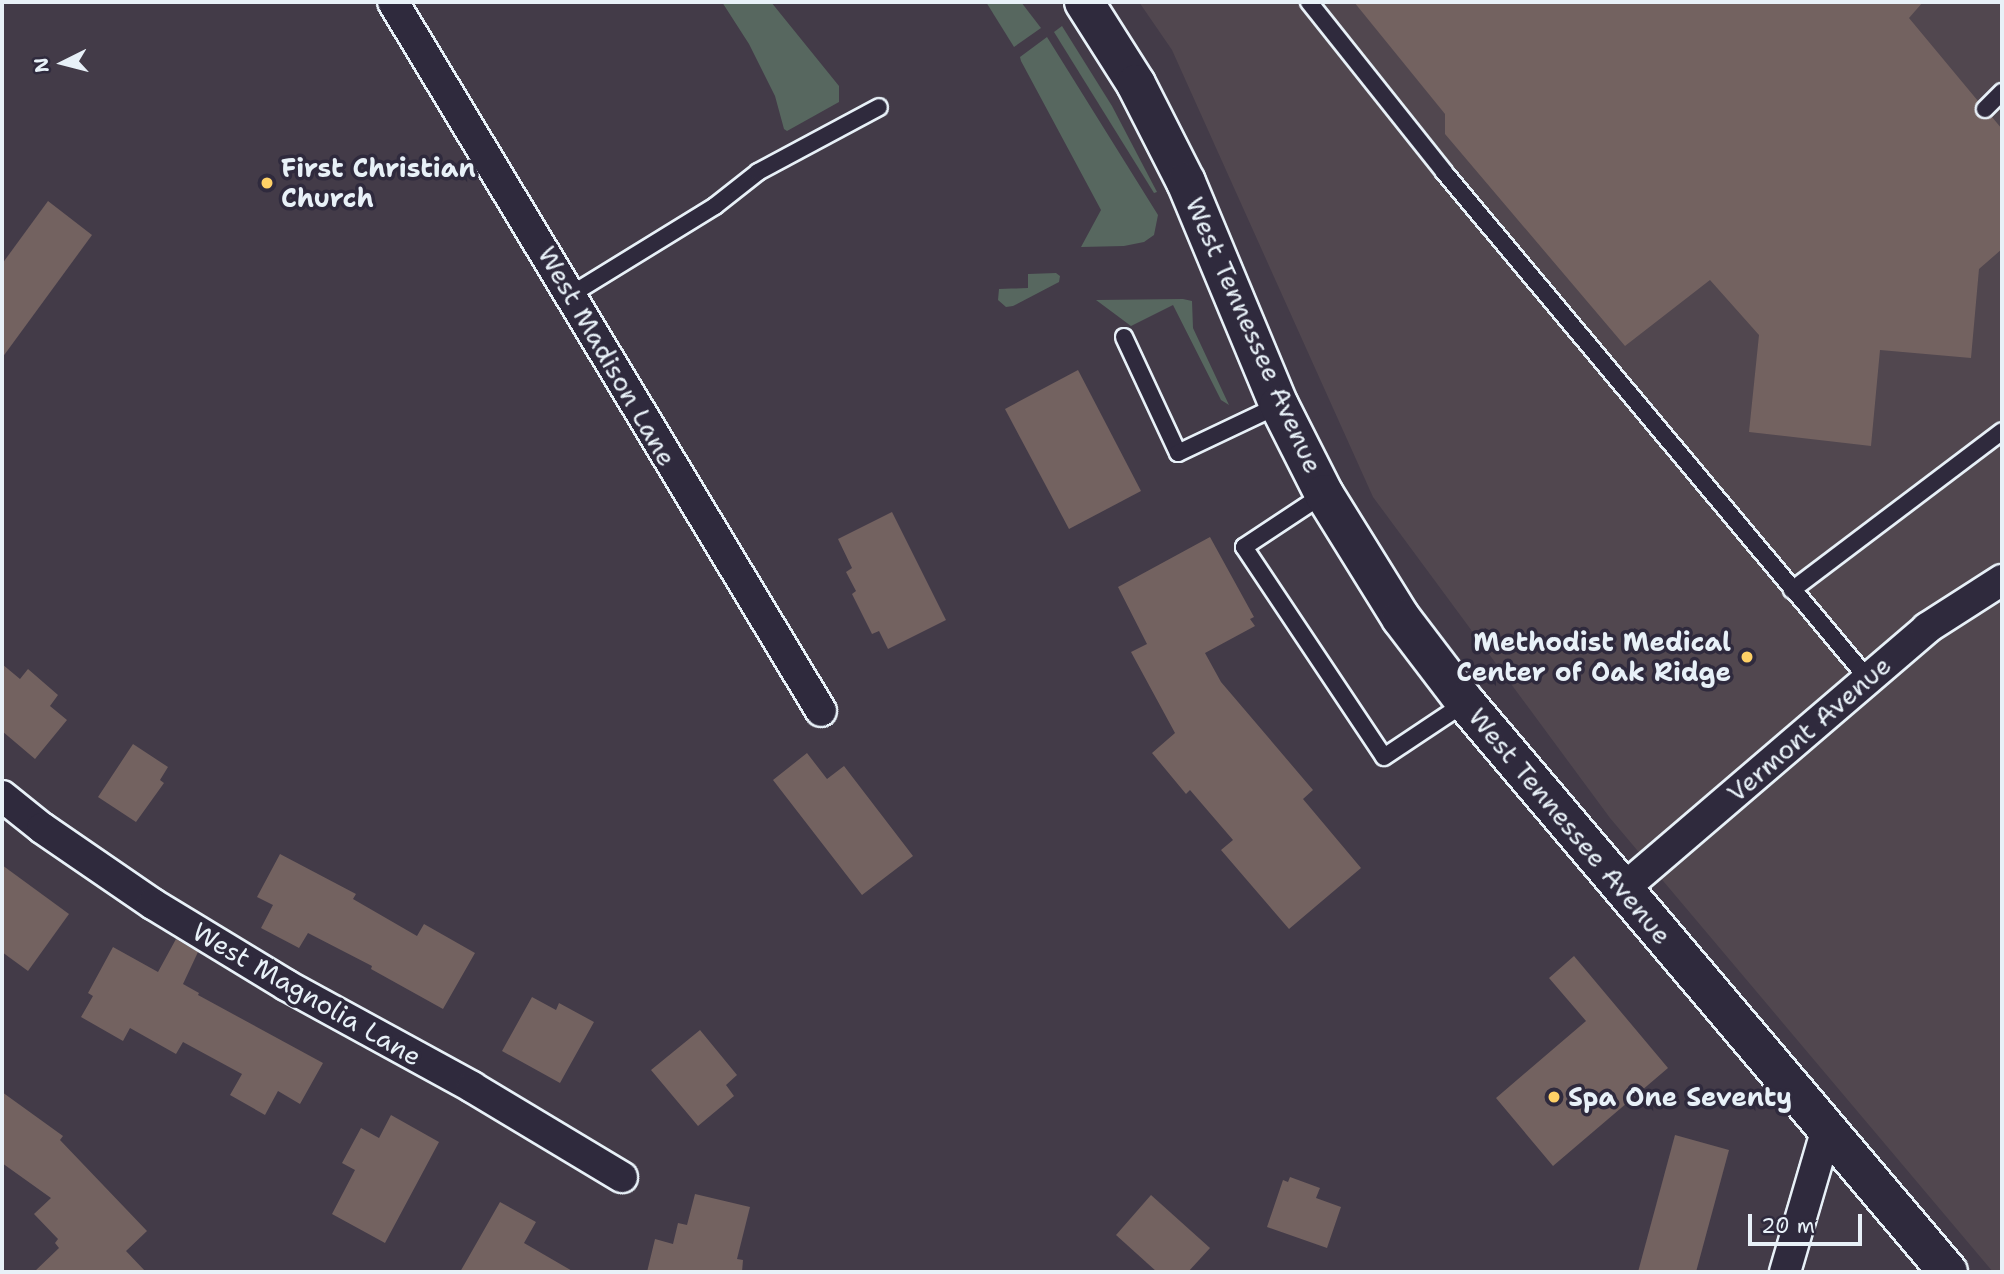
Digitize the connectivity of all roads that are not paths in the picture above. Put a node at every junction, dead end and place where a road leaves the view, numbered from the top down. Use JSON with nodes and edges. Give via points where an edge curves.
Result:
{"nodes":[{"id":1,"x":393,"y":2,"type":"edge"},
{"id":2,"x":1084,"y":2,"type":"edge"},
{"id":3,"x":1309,"y":2,"type":"edge"},
{"id":4,"x":2002,"y":92,"type":"edge"},
{"id":5,"x":879,"y":107,"type":"dead end"},
{"id":6,"x":1985,"y":109,"type":"dead end"},
{"id":7,"x":572,"y":294,"type":"junction"},
{"id":8,"x":1124,"y":337,"type":"dead end"},
{"id":9,"x":1279,"y":405,"type":"junction"},
{"id":10,"x":2002,"y":430,"type":"edge"},
{"id":11,"x":1324,"y":494,"type":"junction"},
{"id":12,"x":2002,"y":580,"type":"edge"},
{"id":13,"x":1792,"y":590,"type":"junction"},
{"id":14,"x":1868,"y":680,"type":"junction"},
{"id":15,"x":1465,"y":702,"type":"junction"},
{"id":16,"x":821,"y":711,"type":"dead end"},
{"id":17,"x":2,"y":796,"type":"edge"},
{"id":18,"x":1623,"y":888,"type":"junction"},
{"id":19,"x":1828,"y":1128,"type":"junction"},
{"id":20,"x":622,"y":1177,"type":"dead end"},
{"id":21,"x":1785,"y":1272,"type":"edge"},
{"id":22,"x":1948,"y":1272,"type":"edge"}],
"edges":[{"from":1,"to":7,"type":"street","name":"West Madison Lane"},
{"from":2,"to":9,"type":"street","name":"West Tennessee Avenue","via":[[1136,84],[1186,182]]},
{"from":3,"to":13,"type":"lane","via":[[1444,172]]},
{"from":4,"to":6,"type":"lane"},
{"from":5,"to":7,"type":"lane","via":[[758,172],[715,206]]},
{"from":7,"to":16,"type":"street","name":"West Madison Lane"},
{"from":8,"to":9,"type":"lane","via":[[1178,453]]},
{"from":9,"to":11,"type":"street","name":"West Tennessee Avenue"},
{"from":10,"to":13,"type":"lane"},
{"from":11,"to":15,"type":"street","name":"West Tennessee Avenue","via":[[1401,618]]},
{"from":11,"to":15,"type":"lane","via":[[1244,547],[1384,757]]},
{"from":12,"to":14,"type":"street","name":"Vermont Avenue","via":[[1927,628]]},
{"from":13,"to":14,"type":"lane"},
{"from":14,"to":18,"type":"street","name":"Vermont Avenue"},
{"from":15,"to":18,"type":"street","name":"West Tennessee Avenue"},
{"from":17,"to":20,"type":"street","name":"West Magnolia Lane","via":[[164,911]]},
{"from":18,"to":19,"type":"street","name":"West Tennessee Avenue"},
{"from":19,"to":21,"type":"street"},
{"from":19,"to":22,"type":"street","name":"West Tennessee Avenue"}]}
